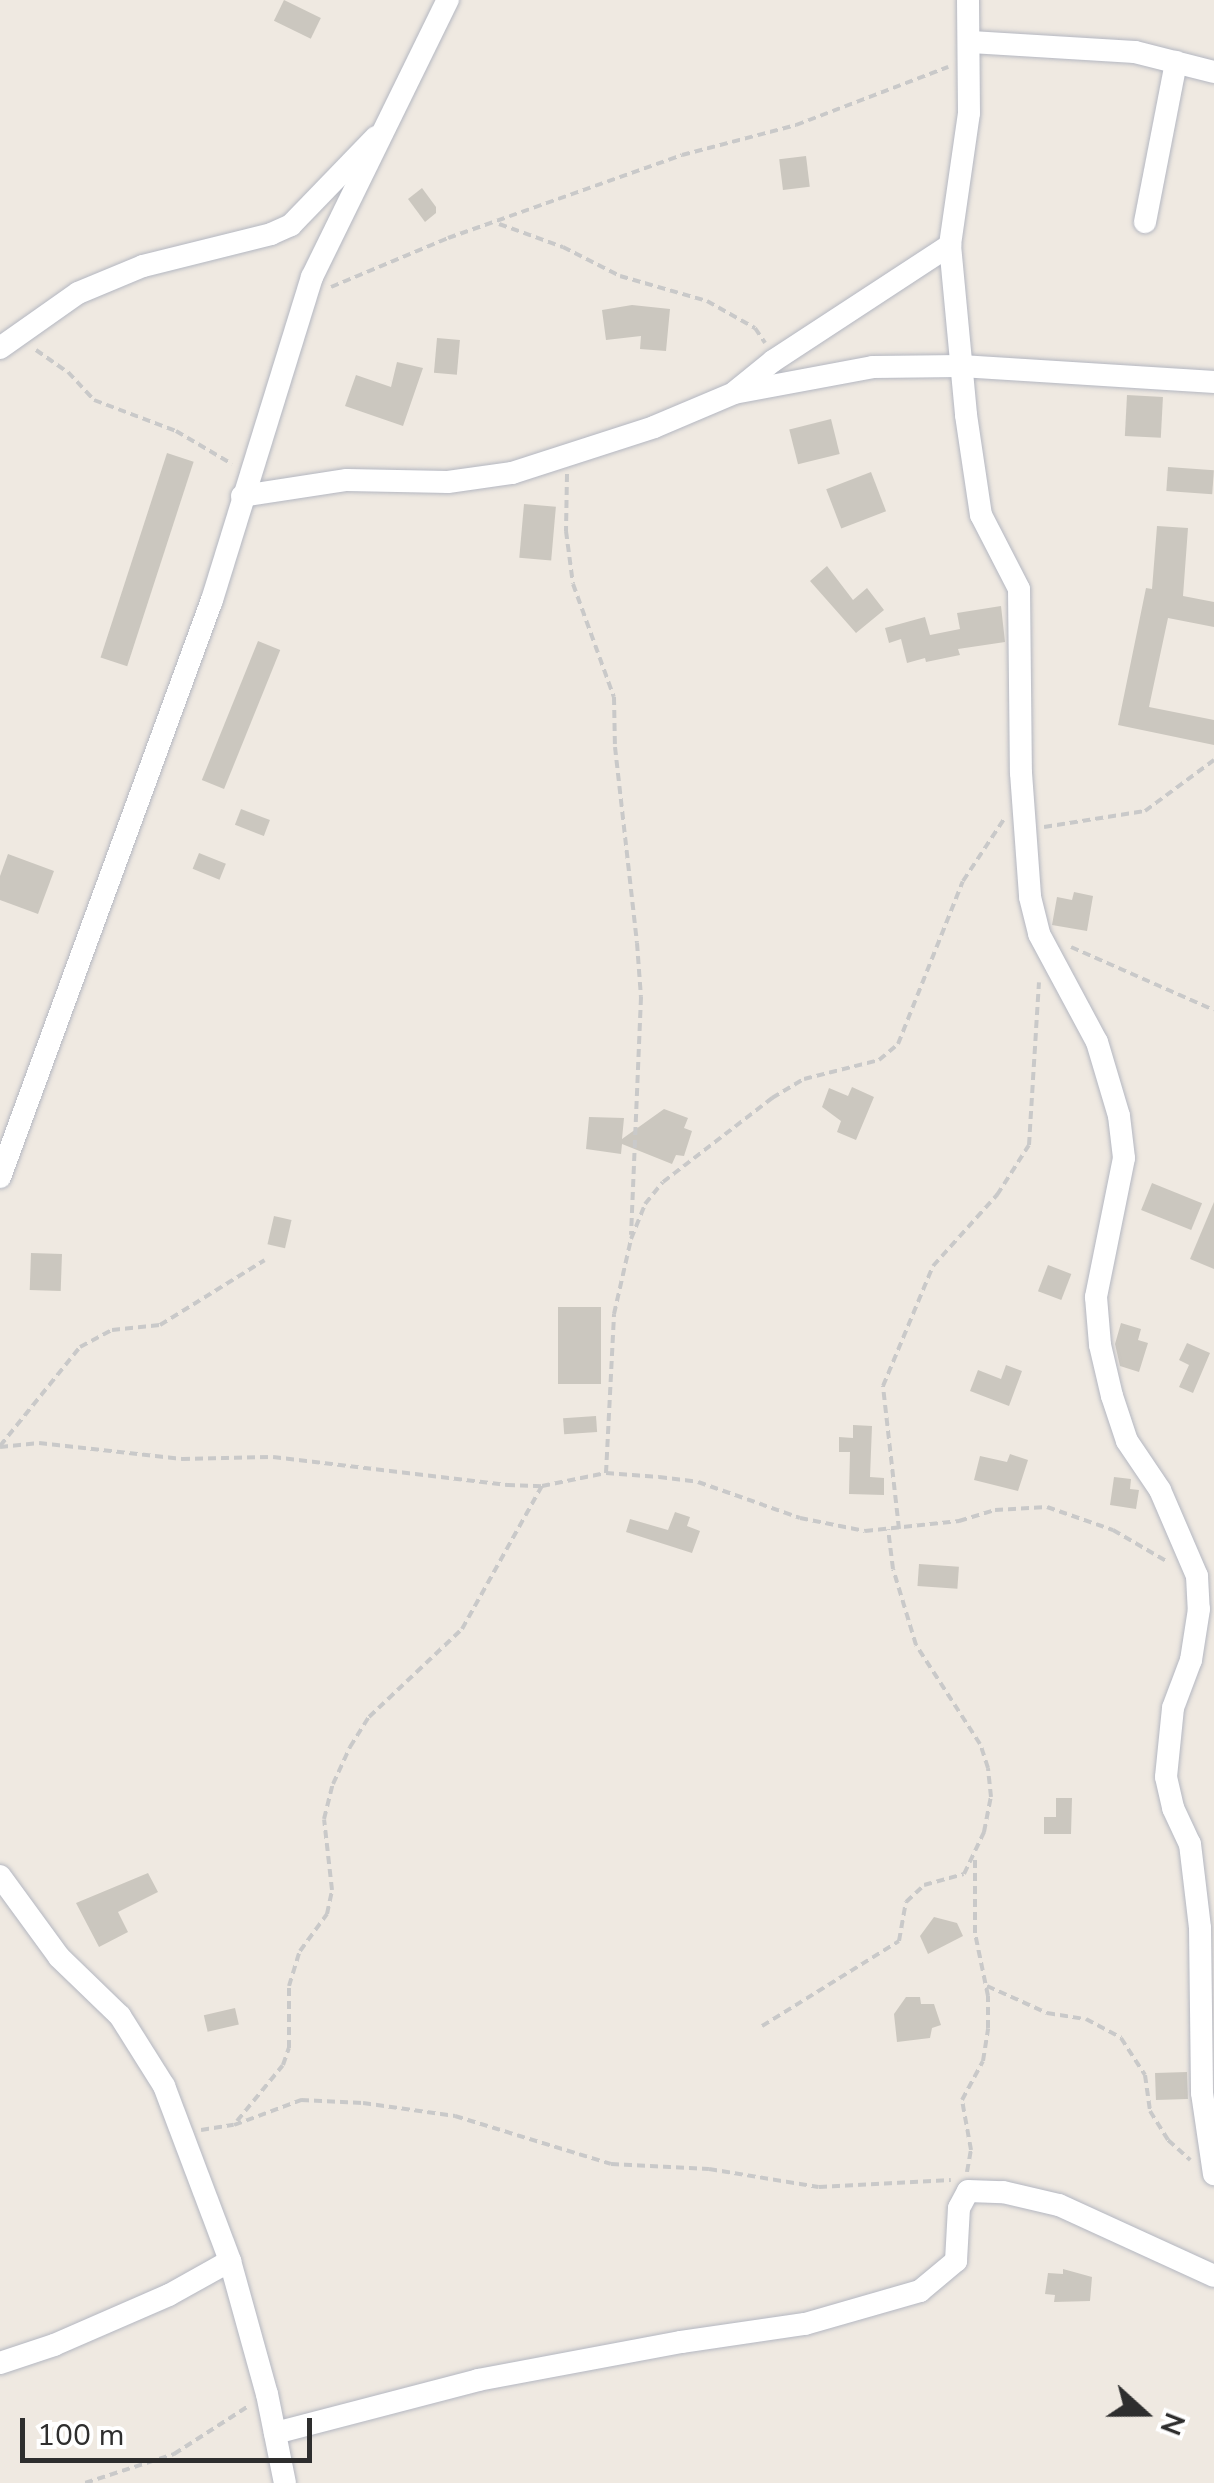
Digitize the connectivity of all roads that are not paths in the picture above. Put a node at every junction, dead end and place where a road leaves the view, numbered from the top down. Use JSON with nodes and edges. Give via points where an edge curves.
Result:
{"nodes":[{"id":1,"x":448,"y":0,"type":"edge"},
{"id":2,"x":968,"y":0,"type":"edge"},
{"id":3,"x":971,"y":50,"type":"junction"},
{"id":4,"x":1176,"y":62,"type":"junction"},
{"id":5,"x":1214,"y":72,"type":"edge"},
{"id":6,"x":392,"y":120,"type":"junction"},
{"id":7,"x":1146,"y":222,"type":"dead end"},
{"id":8,"x":950,"y":245,"type":"junction"},
{"id":9,"x":0,"y":348,"type":"edge"},
{"id":10,"x":961,"y":366,"type":"junction"},
{"id":11,"x":1214,"y":382,"type":"edge"},
{"id":12,"x":734,"y":393,"type":"junction"},
{"id":13,"x":246,"y":485,"type":"junction"},
{"id":14,"x":0,"y":1177,"type":"edge"},
{"id":15,"x":0,"y":1876,"type":"edge"},
{"id":16,"x":1214,"y":2174,"type":"edge"},
{"id":17,"x":230,"y":2261,"type":"junction"},
{"id":18,"x":1214,"y":2276,"type":"edge"},
{"id":19,"x":0,"y":2362,"type":"edge"},
{"id":20,"x":275,"y":2433,"type":"junction"},
{"id":21,"x":285,"y":2483,"type":"edge"}],
"edges":[{"from":1,"to":6,"type":"street"},
{"from":2,"to":3,"type":"street"},
{"from":3,"to":4,"type":"street","via":[[1097,48]]},
{"from":3,"to":8,"type":"street"},
{"from":4,"to":5,"type":"street"},
{"from":4,"to":7,"type":"street"},
{"from":6,"to":9,"type":"street","via":[[290,225],[144,266],[78,294]]},
{"from":6,"to":13,"type":"street","via":[[305,298]]},
{"from":8,"to":10,"type":"street"},
{"from":8,"to":12,"type":"street"},
{"from":10,"to":11,"type":"street"},
{"from":10,"to":12,"type":"street","via":[[872,366]]},
{"from":10,"to":16,"type":"street","via":[[981,515],[1019,589],[1030,897],[1039,934],[1097,1042],[1119,1116],[1124,1158],[1096,1297],[1100,1345],[1128,1441],[1160,1490],[1197,1576],[1199,1609],[1169,1726],[1166,1777],[1190,1844],[1200,1928],[1202,2092]]},
{"from":12,"to":13,"type":"street","via":[[654,427],[484,479]]},
{"from":13,"to":14,"type":"street","via":[[212,600]]},
{"from":15,"to":17,"type":"street","via":[[59,1957],[120,2016],[164,2086]]},
{"from":17,"to":19,"type":"street","via":[[169,2296]]},
{"from":17,"to":20,"type":"street"},
{"from":18,"to":20,"type":"street","via":[[1059,2205],[968,2191],[960,2208],[956,2261],[920,2291],[805,2324],[478,2380]]},
{"from":20,"to":21,"type":"street"}]}
